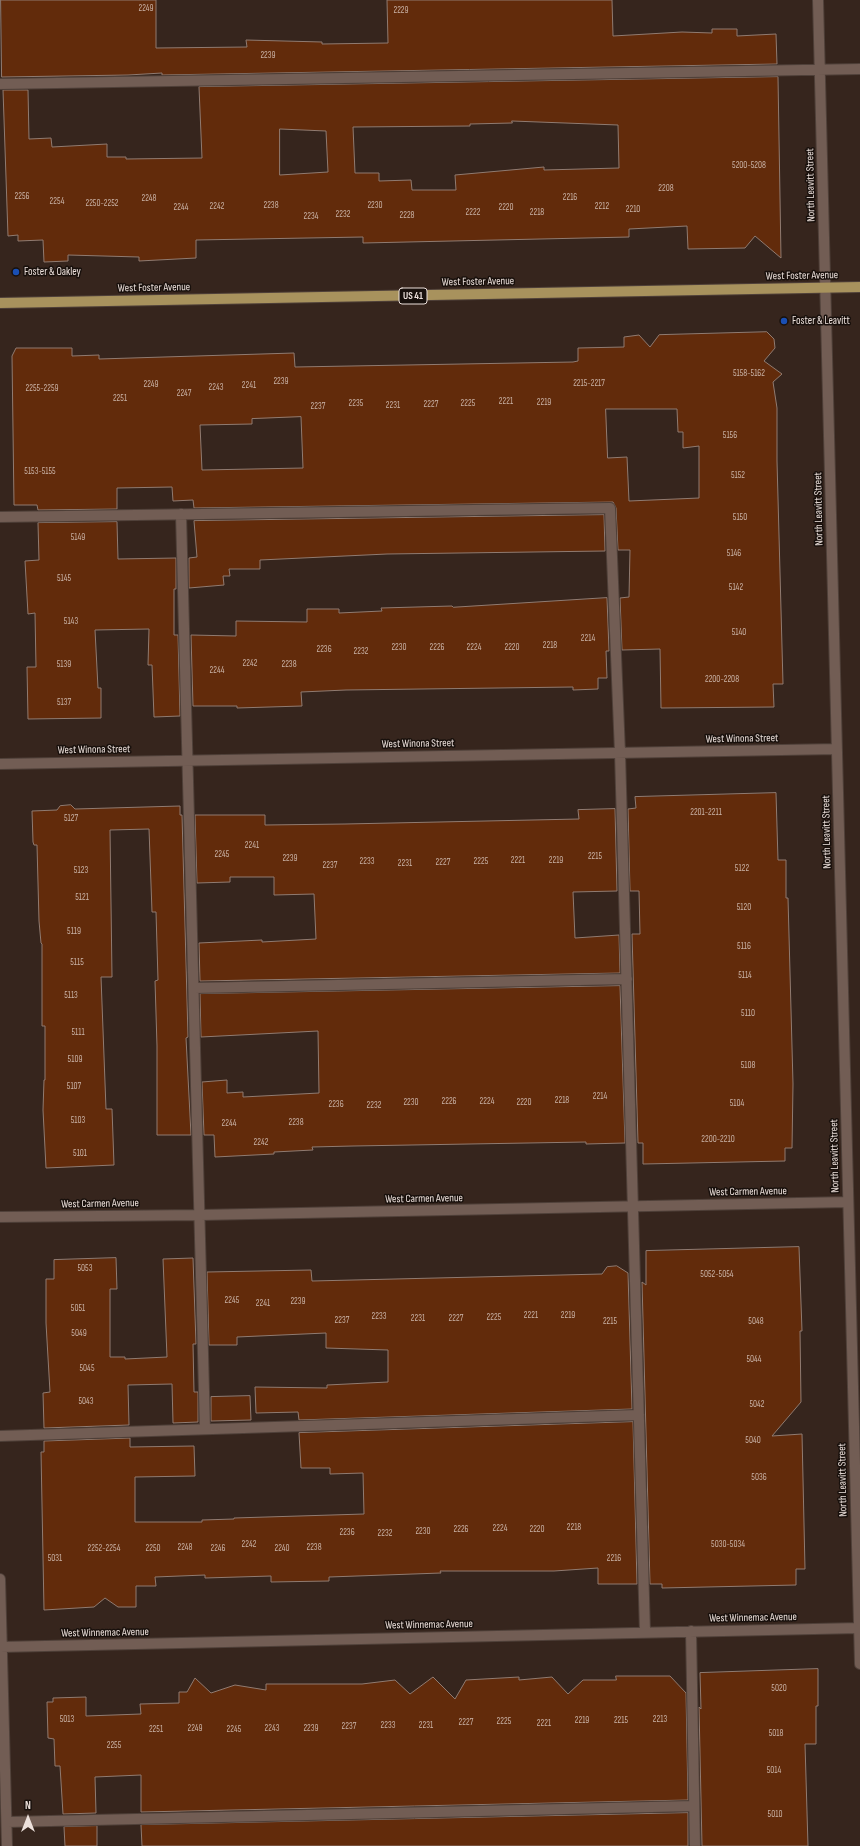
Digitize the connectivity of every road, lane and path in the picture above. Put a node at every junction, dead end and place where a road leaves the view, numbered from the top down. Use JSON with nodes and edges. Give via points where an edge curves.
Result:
{"nodes":[{"id":1,"x":818,"y":0,"type":"edge"},
{"id":2,"x":860,"y":69,"type":"edge"},
{"id":3,"x":820,"y":70,"type":"junction"},
{"id":4,"x":0,"y":84,"type":"edge"},
{"id":5,"x":860,"y":287,"type":"edge"},
{"id":6,"x":825,"y":288,"type":"junction"},
{"id":7,"x":0,"y":303,"type":"edge"},
{"id":8,"x":181,"y":514,"type":"junction"},
{"id":9,"x":0,"y":517,"type":"edge"},
{"id":10,"x":837,"y":749,"type":"junction"},
{"id":11,"x":620,"y":753,"type":"junction"},
{"id":12,"x":188,"y":760,"type":"junction"},
{"id":13,"x":0,"y":764,"type":"edge"},
{"id":14,"x":627,"y":979,"type":"junction"},
{"id":15,"x":194,"y":988,"type":"junction"},
{"id":16,"x":848,"y":1202,"type":"junction"},
{"id":17,"x":633,"y":1206,"type":"junction"},
{"id":18,"x":200,"y":1215,"type":"junction"},
{"id":19,"x":0,"y":1217,"type":"edge"},
{"id":20,"x":639,"y":1415,"type":"junction"},
{"id":21,"x":205,"y":1429,"type":"junction"},
{"id":22,"x":0,"y":1436,"type":"edge"},
{"id":23,"x":0,"y":1579,"type":"edge"},
{"id":24,"x":859,"y":1628,"type":"edge"},
{"id":25,"x":645,"y":1632,"type":"junction"},
{"id":26,"x":691,"y":1632,"type":"junction"},
{"id":27,"x":1,"y":1647,"type":"edge"},
{"id":28,"x":860,"y":1664,"type":"edge"},
{"id":29,"x":694,"y":1806,"type":"junction"},
{"id":30,"x":6,"y":1822,"type":"junction"},
{"id":31,"x":5,"y":1840,"type":"edge"},
{"id":32,"x":695,"y":1846,"type":"edge"}],
"edges":[{"from":1,"to":3,"type":"street","name":"North Leavitt Street"},
{"from":2,"to":3,"type":"street"},
{"from":3,"to":4,"type":"street"},
{"from":3,"to":6,"type":"street","name":"North Leavitt Street"},
{"from":5,"to":6,"type":"main road","name":"West Foster Avenue","number":"US 41"},
{"from":6,"to":7,"type":"main road","name":"West Foster Avenue","number":"US 41"},
{"from":6,"to":10,"type":"street","name":"North Leavitt Street"},
{"from":8,"to":9,"type":"street"},
{"from":8,"to":11,"type":"street","via":[[610,508]]},
{"from":8,"to":12,"type":"street"},
{"from":10,"to":11,"type":"street","name":"West Winona Street"},
{"from":10,"to":16,"type":"street","name":"North Leavitt Street"},
{"from":11,"to":12,"type":"street","name":"West Winona Street"},
{"from":11,"to":14,"type":"street"},
{"from":12,"to":13,"type":"street","name":"West Winona Street"},
{"from":12,"to":15,"type":"street"},
{"from":14,"to":15,"type":"street"},
{"from":14,"to":17,"type":"street"},
{"from":15,"to":18,"type":"street"},
{"from":16,"to":17,"type":"street","name":"West Carmen Avenue"},
{"from":16,"to":24,"type":"street","name":"North Leavitt Street"},
{"from":17,"to":18,"type":"street","name":"West Carmen Avenue"},
{"from":17,"to":20,"type":"street"},
{"from":18,"to":19,"type":"street","name":"West Carmen Avenue"},
{"from":18,"to":21,"type":"street"},
{"from":20,"to":21,"type":"street"},
{"from":20,"to":25,"type":"street"},
{"from":21,"to":22,"type":"street"},
{"from":23,"to":27,"type":"street"},
{"from":24,"to":26,"type":"street","name":"West Winnemac Avenue"},
{"from":24,"to":28,"type":"street","name":"North Leavitt Street"},
{"from":25,"to":26,"type":"street","name":"West Winnemac Avenue"},
{"from":25,"to":27,"type":"street","name":"West Winnemac Avenue"},
{"from":26,"to":29,"type":"street"},
{"from":27,"to":30,"type":"street"},
{"from":29,"to":30,"type":"street"},
{"from":29,"to":32,"type":"street"},
{"from":30,"to":31,"type":"street"}]}
